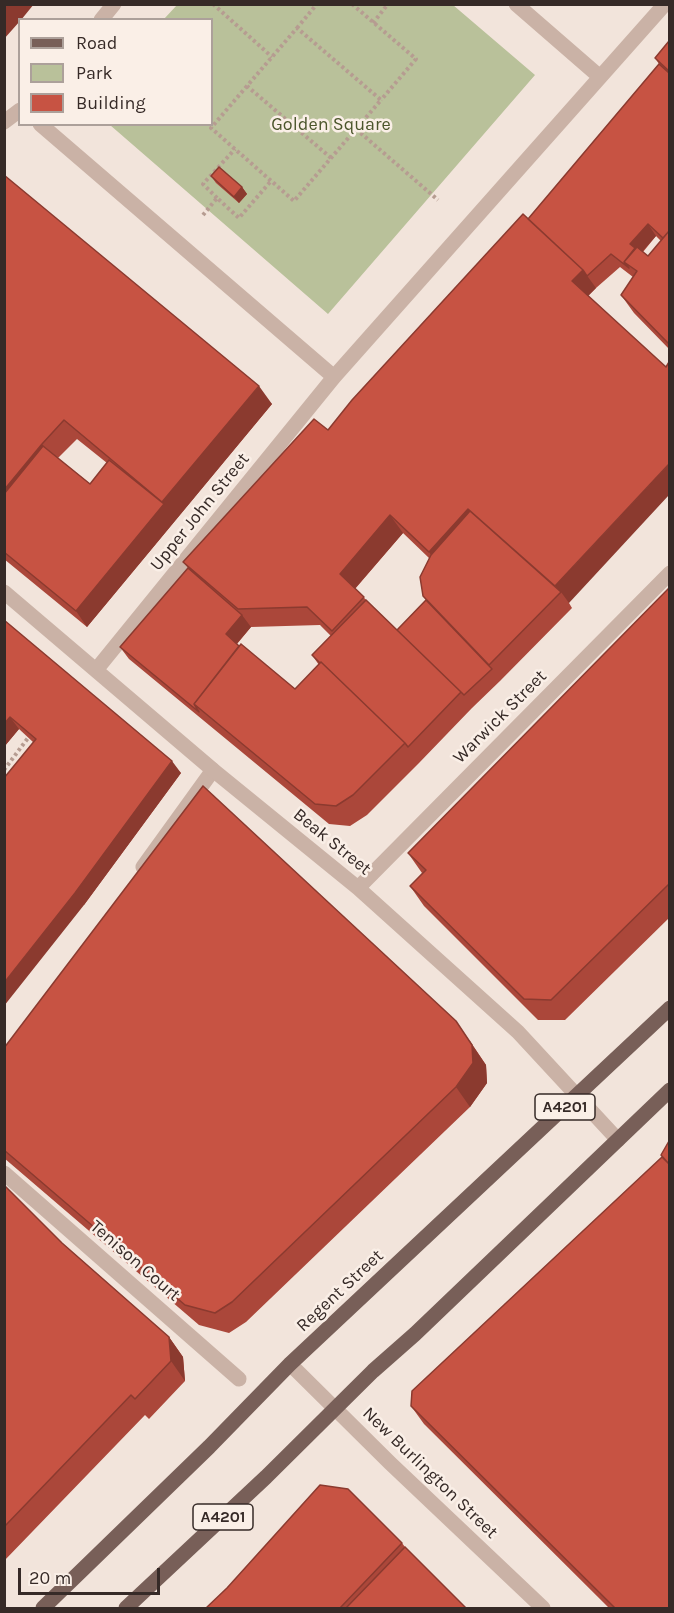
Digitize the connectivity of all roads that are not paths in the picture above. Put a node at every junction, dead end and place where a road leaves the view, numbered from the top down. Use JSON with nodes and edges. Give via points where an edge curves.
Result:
{"nodes":[{"id":1,"x":114,"y":4,"type":"edge"},
{"id":2,"x":516,"y":4,"type":"edge"},
{"id":3,"x":665,"y":4,"type":"edge"},
{"id":4,"x":103,"y":18,"type":"edge"},
{"id":5,"x":600,"y":76,"type":"junction"},
{"id":6,"x":18,"y":112,"type":"edge"},
{"id":7,"x":4,"y":122,"type":"edge"},
{"id":8,"x":42,"y":126,"type":"edge"},
{"id":9,"x":334,"y":378,"type":"junction"},
{"id":10,"x":669,"y":573,"type":"edge"},
{"id":11,"x":4,"y":592,"type":"edge"},
{"id":12,"x":96,"y":670,"type":"junction"},
{"id":13,"x":213,"y":770,"type":"junction"},
{"id":14,"x":131,"y":882,"type":"edge"},
{"id":15,"x":358,"y":888,"type":"junction"},
{"id":16,"x":669,"y":1008,"type":"edge"},
{"id":17,"x":669,"y":1090,"type":"edge"},
{"id":18,"x":578,"y":1095,"type":"junction"},
{"id":19,"x":618,"y":1140,"type":"junction"},
{"id":20,"x":4,"y":1173,"type":"edge"},
{"id":21,"x":290,"y":1364,"type":"junction"},
{"id":22,"x":239,"y":1379,"type":"dead end"},
{"id":23,"x":334,"y":1409,"type":"junction"},
{"id":24,"x":43,"y":1608,"type":"edge"},
{"id":25,"x":126,"y":1608,"type":"edge"},
{"id":26,"x":543,"y":1608,"type":"edge"}],
"edges":[{"from":1,"to":4,"type":"street"},
{"from":2,"to":5,"type":"street"},
{"from":3,"to":5,"type":"street"},
{"from":5,"to":9,"type":"street"},
{"from":6,"to":7,"type":"street"},
{"from":8,"to":9,"type":"street"},
{"from":9,"to":12,"type":"street","name":"Upper John Street"},
{"from":10,"to":15,"type":"street","name":"Warwick Street"},
{"from":11,"to":12,"type":"street","name":"Beak Street"},
{"from":12,"to":13,"type":"street","name":"Beak Street"},
{"from":13,"to":14,"type":"street"},
{"from":13,"to":15,"type":"street","name":"Beak Street"},
{"from":15,"to":18,"type":"street","name":"Beak Street","via":[[518,1032]]},
{"from":16,"to":18,"type":"main road","name":"Regent Street","number":"A4201"},
{"from":17,"to":19,"type":"main road","number":"A4201"},
{"from":18,"to":19,"type":"street","name":"Beak Street"},
{"from":18,"to":21,"type":"main road","name":"Regent Street","number":"A4201"},
{"from":19,"to":23,"type":"main road","number":"A4201"},
{"from":20,"to":22,"type":"street","name":"Tenison Court"},
{"from":21,"to":23,"type":"street","name":"New Burlington Street"},
{"from":21,"to":24,"type":"main road","name":"Regent Street","number":"A4201"},
{"from":23,"to":25,"type":"main road","number":"A4201"},
{"from":23,"to":26,"type":"street","name":"New Burlington Street"}]}
